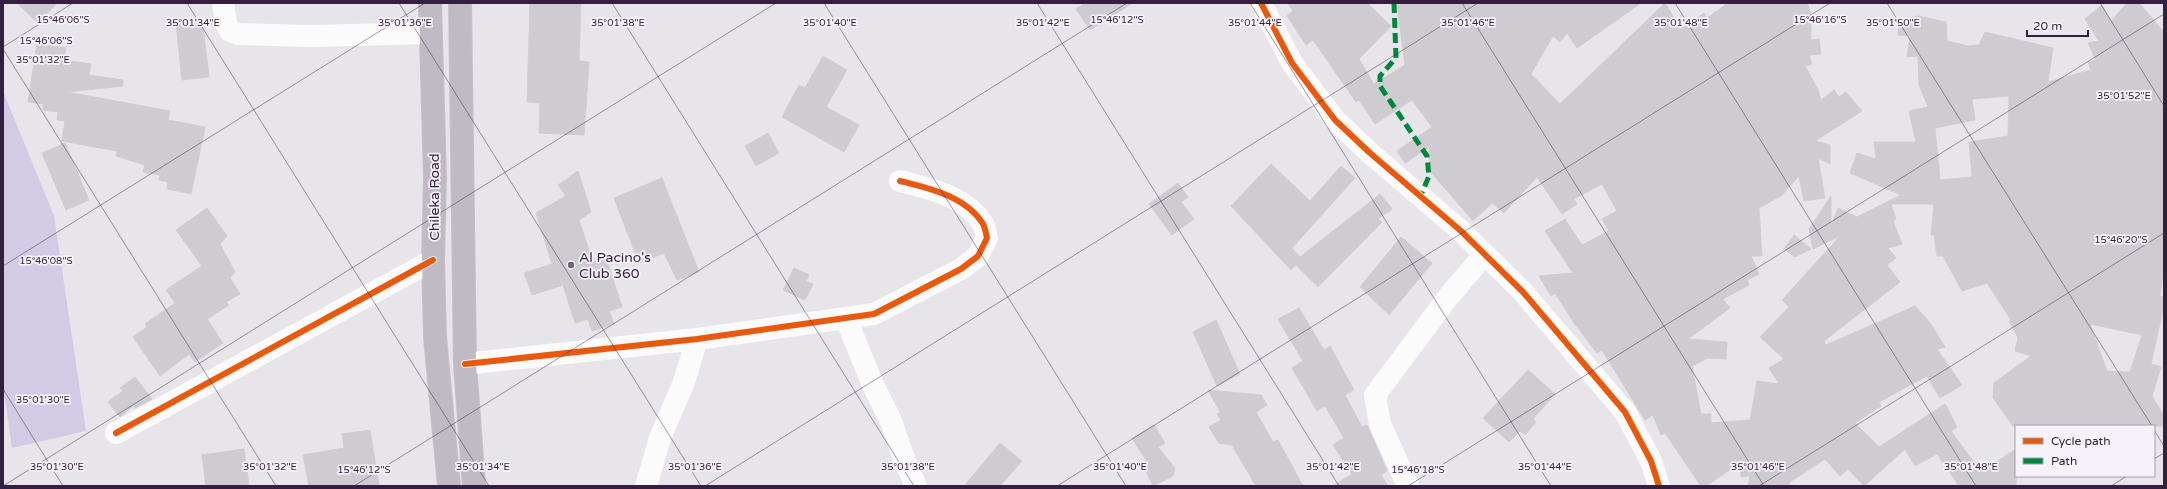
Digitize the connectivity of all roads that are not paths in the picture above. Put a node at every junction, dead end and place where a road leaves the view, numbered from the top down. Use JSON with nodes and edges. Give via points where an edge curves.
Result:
{"nodes":[{"id":1,"x":224,"y":3,"type":"edge"},
{"id":2,"x":430,"y":3,"type":"edge"},
{"id":3,"x":460,"y":3,"type":"edge"},
{"id":4,"x":1261,"y":3,"type":"edge"},
{"id":5,"x":430,"y":33,"type":"junction"},
{"id":6,"x":900,"y":180,"type":"dead end"},
{"id":7,"x":1484,"y":255,"type":"junction"},
{"id":8,"x":433,"y":260,"type":"junction"},
{"id":9,"x":846,"y":319,"type":"junction"},
{"id":10,"x":696,"y":339,"type":"junction"},
{"id":11,"x":465,"y":364,"type":"junction"},
{"id":12,"x":116,"y":433,"type":"dead end"},
{"id":13,"x":449,"y":486,"type":"edge"},
{"id":14,"x":474,"y":486,"type":"edge"},
{"id":15,"x":646,"y":486,"type":"edge"},
{"id":16,"x":916,"y":486,"type":"edge"},
{"id":17,"x":1408,"y":486,"type":"edge"},
{"id":18,"x":1659,"y":486,"type":"edge"}],
"edges":[{"from":1,"to":5,"type":"street","via":[[226,23],[230,31],[238,34],[311,36]]},
{"from":2,"to":5,"type":"highway","name":"Chileka Road"},
{"from":3,"to":11,"type":"highway","name":"Chileka Road"},
{"from":4,"to":7,"type":"street","via":[[1292,63],[1335,120],[1461,231]]},
{"from":5,"to":8,"type":"highway","name":"Chileka Road","via":[[435,178]]},
{"from":6,"to":9,"type":"street","via":[[934,190],[967,206],[983,224],[987,238],[978,256],[961,269],[874,314]]},
{"from":7,"to":17,"type":"street","via":[[1449,296],[1375,395],[1380,424]]},
{"from":7,"to":18,"type":"street","via":[[1523,292],[1625,412],[1651,461]]},
{"from":8,"to":12,"type":"street"},
{"from":8,"to":13,"type":"highway","name":"Chileka Road","via":[[435,337]]},
{"from":9,"to":10,"type":"street"},
{"from":9,"to":16,"type":"street","via":[[873,385],[892,421]]},
{"from":10,"to":11,"type":"street"},
{"from":10,"to":15,"type":"street","via":[[684,382],[660,438]]},
{"from":11,"to":14,"type":"highway","name":"Chileka Road"}]}
